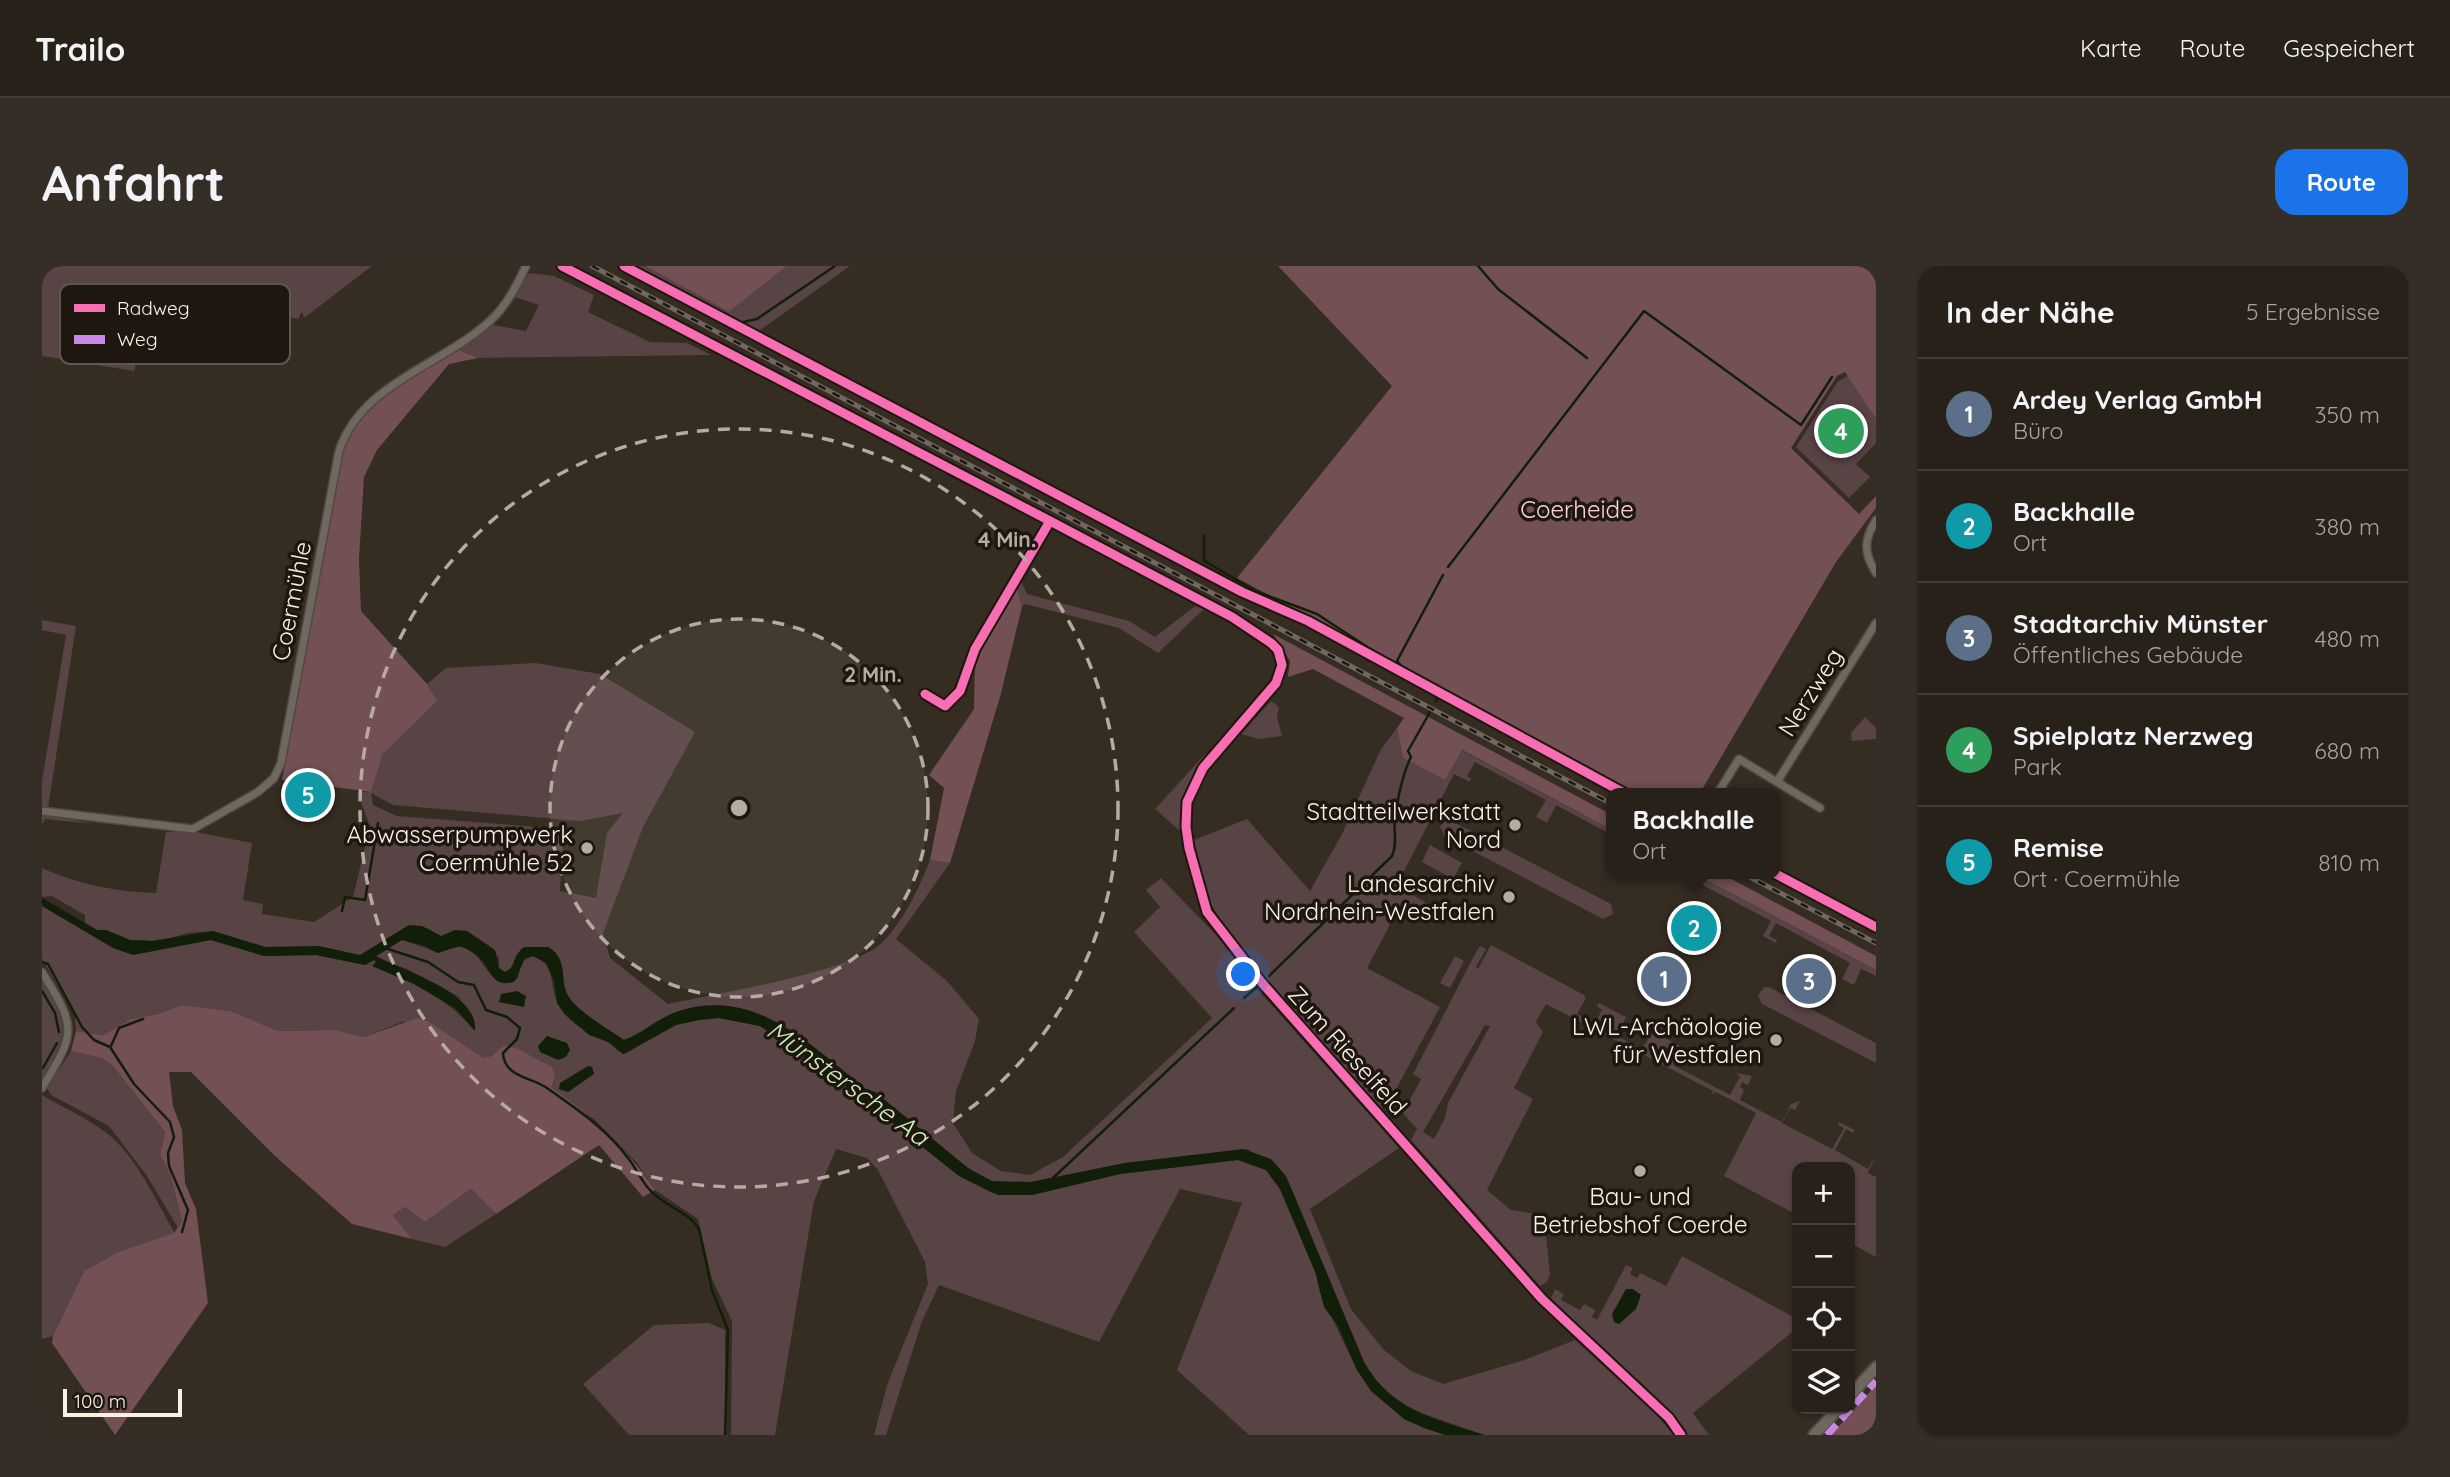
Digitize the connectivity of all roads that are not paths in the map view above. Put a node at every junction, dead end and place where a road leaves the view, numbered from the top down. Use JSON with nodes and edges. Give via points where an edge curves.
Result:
{"nodes":[{"id":1,"x":526,"y":266,"type":"edge"},
{"id":2,"x":562,"y":266,"type":"edge"},
{"id":3,"x":1876,"y":520,"type":"edge"},
{"id":4,"x":1050,"y":521,"type":"junction"},
{"id":5,"x":1876,"y":573,"type":"edge"},
{"id":6,"x":1876,"y":624,"type":"edge"},
{"id":7,"x":925,"y":694,"type":"dead end"},
{"id":8,"x":1777,"y":782,"type":"junction"},
{"id":9,"x":1721,"y":788,"type":"edge"},
{"id":10,"x":1820,"y":808,"type":"dead end"},
{"id":11,"x":42,"y":811,"type":"edge"},
{"id":12,"x":42,"y":972,"type":"edge"},
{"id":13,"x":42,"y":1088,"type":"edge"},
{"id":14,"x":1876,"y":1367,"type":"edge"},
{"id":15,"x":1855,"y":1390,"type":"edge"},
{"id":16,"x":1833,"y":1414,"type":"edge"},
{"id":17,"x":1681,"y":1435,"type":"edge"},
{"id":18,"x":1814,"y":1435,"type":"edge"}],
"edges":[{"from":1,"to":11,"type":"street","name":"Coermühle","via":[[494,318],[375,398],[349,425],[339,451],[281,764],[269,783],[193,829]]},
{"from":2,"to":4,"type":"street","name":"Zum Rieselfeld"},
{"from":3,"to":5,"type":"street","via":[[1865,543],[1866,556]]},
{"from":4,"to":7,"type":"street","via":[[975,649],[960,691],[945,706]]},
{"from":4,"to":17,"type":"street","name":"Zum Rieselfeld","via":[[1232,617],[1278,650],[1282,665],[1276,683],[1211,757],[1190,791],[1186,827],[1207,912],[1262,983],[1542,1299],[1669,1418]]},
{"from":6,"to":8,"type":"street","name":"Nerzweg"},
{"from":8,"to":9,"type":"street","via":[[1739,759]]},
{"from":8,"to":10,"type":"street"},
{"from":12,"to":13,"type":"street","via":[[62,1003],[70,1034]]},
{"from":14,"to":15,"type":"street"},
{"from":16,"to":18,"type":"street"}]}
